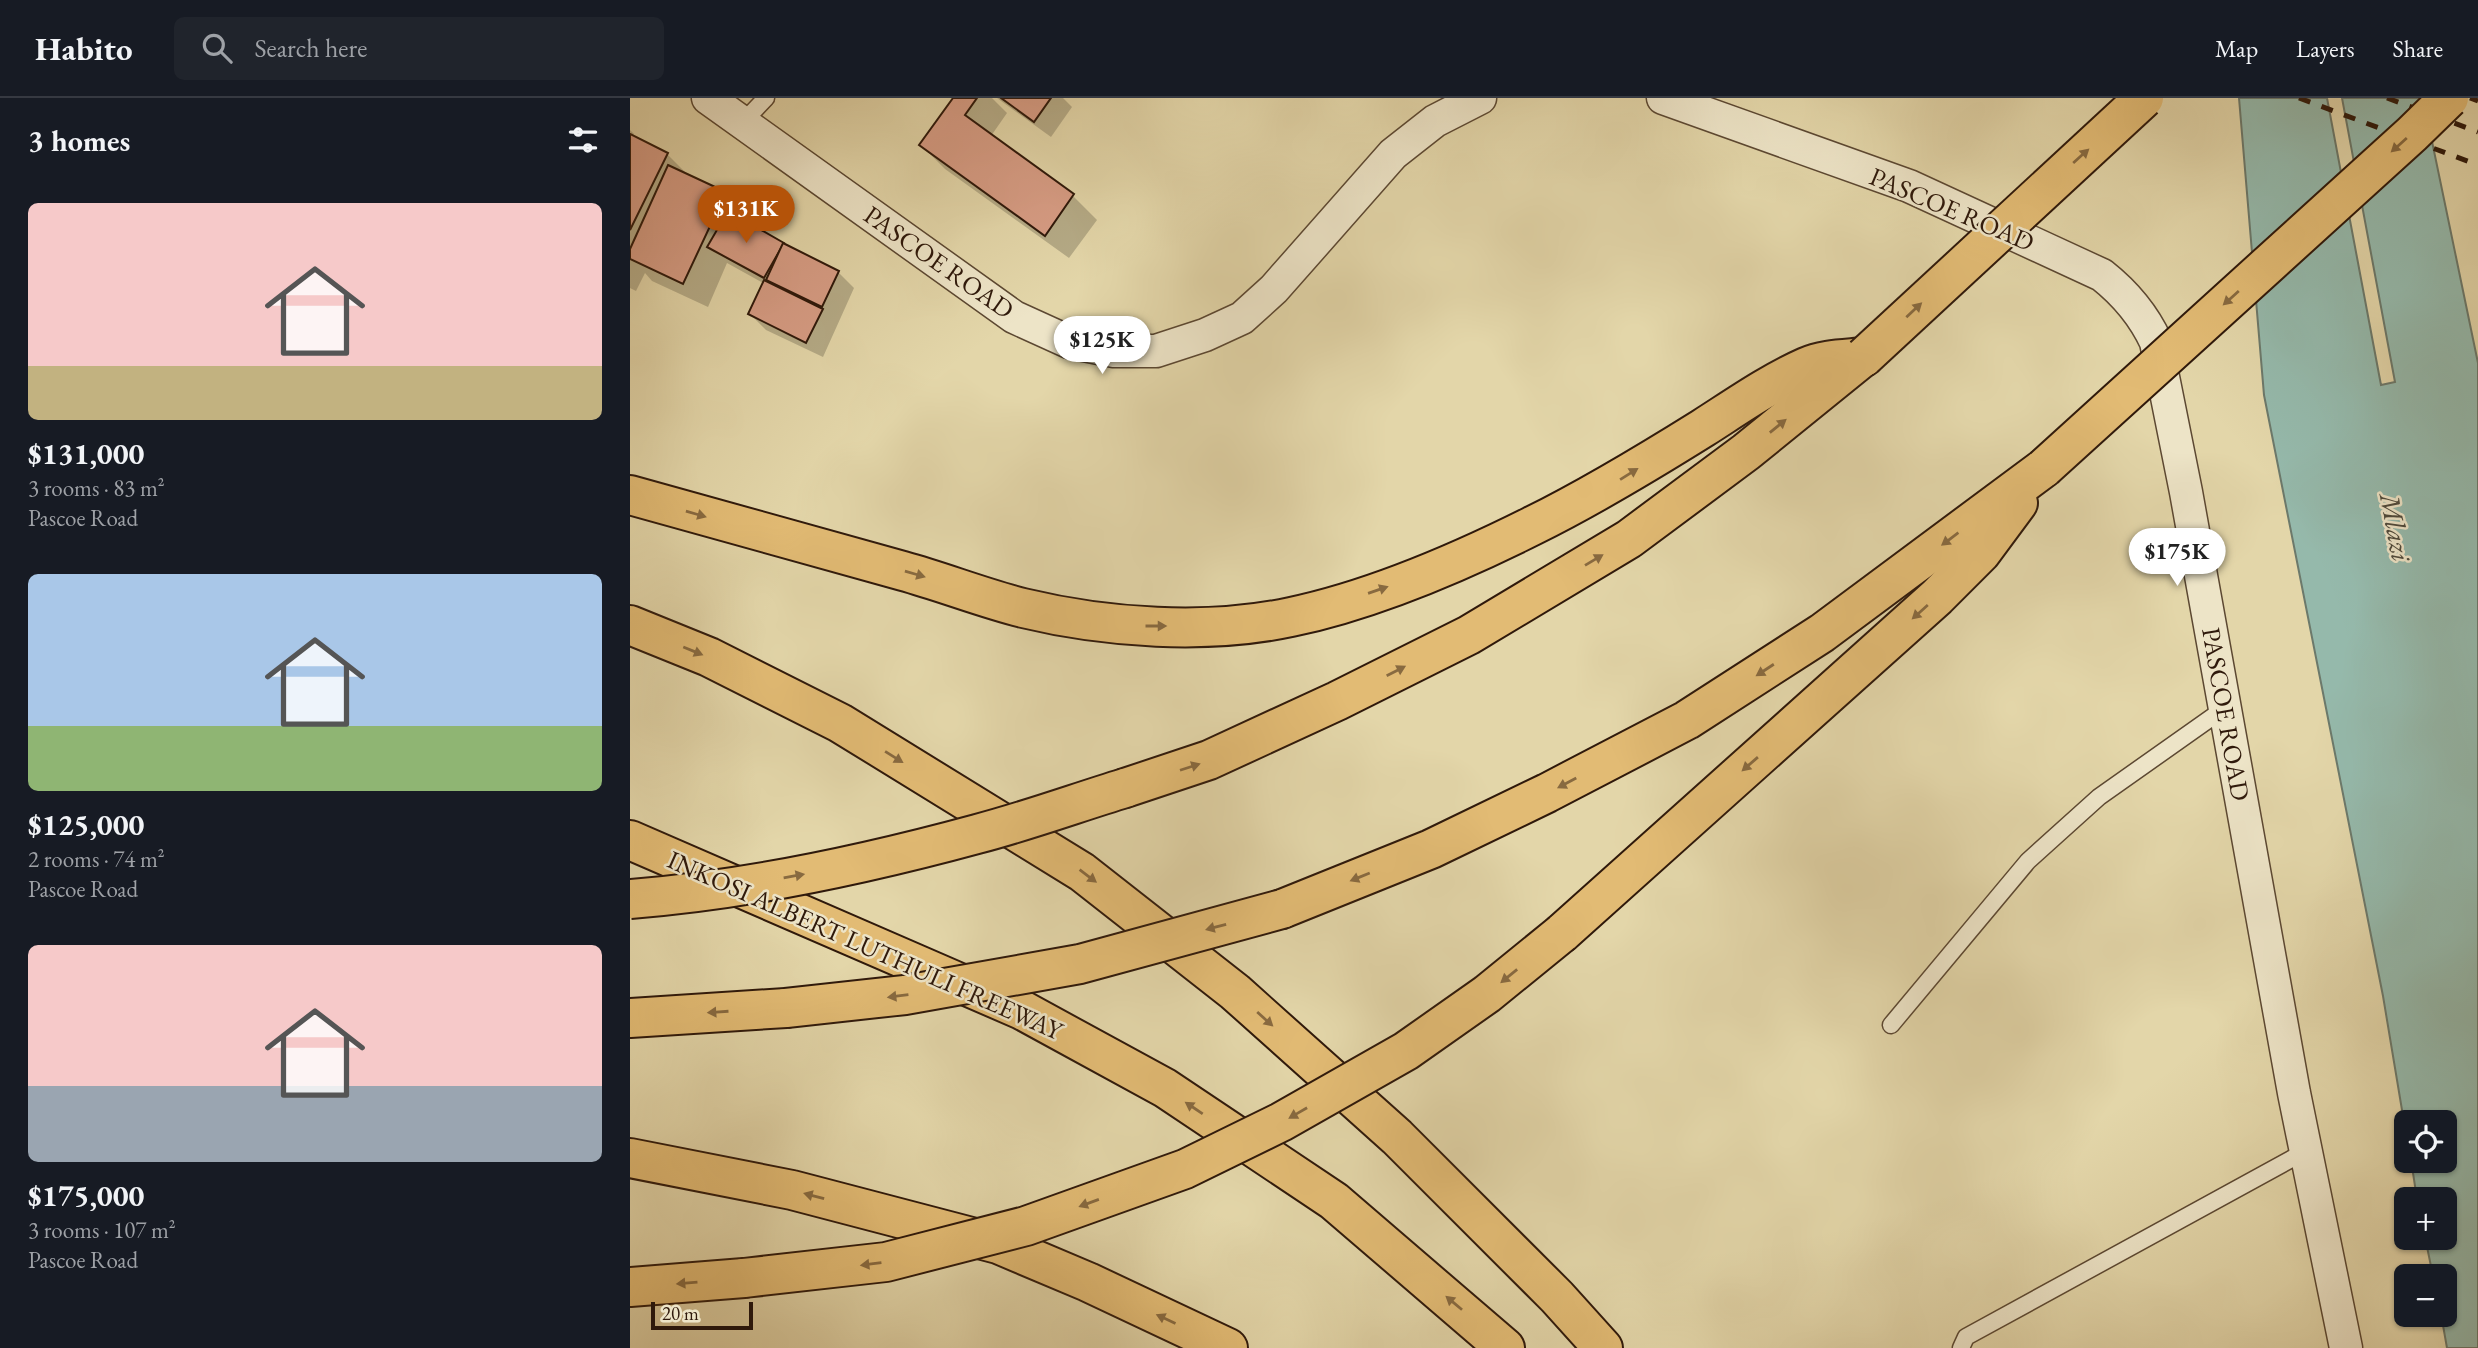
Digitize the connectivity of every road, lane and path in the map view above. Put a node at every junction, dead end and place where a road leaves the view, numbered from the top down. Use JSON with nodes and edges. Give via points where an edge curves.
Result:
{"nodes":[{"id":1,"x":708,"y":98,"type":"edge"},
{"id":2,"x":766,"y":98,"type":"edge"},
{"id":3,"x":1480,"y":98,"type":"edge"},
{"id":4,"x":1663,"y":98,"type":"edge"},
{"id":5,"x":2144,"y":98,"type":"edge"},
{"id":6,"x":2449,"y":98,"type":"edge"},
{"id":7,"x":743,"y":122,"type":"junction"},
{"id":8,"x":1864,"y":357,"type":"junction"},
{"id":9,"x":2043,"y":468,"type":"junction"},
{"id":10,"x":630,"y":495,"type":"edge"},
{"id":11,"x":630,"y":625,"type":"edge"},
{"id":12,"x":2225,"y":708,"type":"junction"},
{"id":13,"x":630,"y":840,"type":"edge"},
{"id":14,"x":630,"y":899,"type":"edge"},
{"id":15,"x":630,"y":1018,"type":"edge"},
{"id":16,"x":1891,"y":1025,"type":"dead end"},
{"id":17,"x":2306,"y":1151,"type":"junction"},
{"id":18,"x":630,"y":1158,"type":"edge"},
{"id":19,"x":630,"y":1287,"type":"edge"},
{"id":20,"x":1228,"y":1348,"type":"edge"},
{"id":21,"x":1505,"y":1348,"type":"edge"},
{"id":22,"x":1603,"y":1348,"type":"edge"},
{"id":23,"x":1961,"y":1348,"type":"edge"},
{"id":24,"x":2346,"y":1348,"type":"edge"}],
"edges":[{"from":1,"to":7,"type":"street","name":"PASCOE ROAD"},
{"from":2,"to":7,"type":"lane"},
{"from":3,"to":7,"type":"street","name":"PASCOE ROAD","via":[[1435,121],[1393,154],[1274,289],[1242,318],[1156,351],[1114,351],[1069,342],[1014,317]]},
{"from":4,"to":12,"type":"street","name":"PASCOE ROAD","via":[[1909,186],[2102,275],[2124,292],[2156,342]]},
{"from":8,"to":5,"type":"highway","one_way":true,"bridge":true},
{"from":6,"to":9,"type":"highway","one_way":true,"bridge":true},
{"from":10,"to":8,"type":"highway","one_way":true,"via":[[1021,608],[1128,626],[1222,626],[1334,606],[1467,556],[1611,485],[1808,366]]},
{"from":14,"to":8,"type":"highway","one_way":true,"bridge":true,"via":[[698,894],[828,870],[978,834],[1209,760],[1469,635],[1629,539]]},
{"from":9,"to":15,"type":"highway","one_way":true,"bridge":true,"via":[[1822,633],[1687,720],[1431,849],[1282,909],[1080,964],[905,995]]},
{"from":9,"to":19,"type":"highway","one_way":true,"bridge":true,"via":[[1981,553],[1937,597],[1562,933],[1406,1051],[1185,1170],[1026,1226],[886,1262]]},
{"from":11,"to":22,"type":"highway","one_way":true,"via":[[709,657],[840,723],[1082,872],[1235,992],[1397,1137]]},
{"from":12,"to":16,"type":"lane","via":[[2099,796],[2028,861]]},
{"from":12,"to":17,"type":"street","name":"PASCOE ROAD"},
{"from":21,"to":13,"type":"highway","name":"INKOSI ALBERT LUTHULI FREEWAY","one_way":true,"via":[[1334,1201],[1165,1088],[1022,1010]]},
{"from":17,"to":23,"type":"lane","via":[[1966,1337]]},
{"from":17,"to":24,"type":"street","name":"PASCOE ROAD"},
{"from":20,"to":18,"type":"highway","one_way":true,"via":[[998,1244],[792,1190]]}]}
